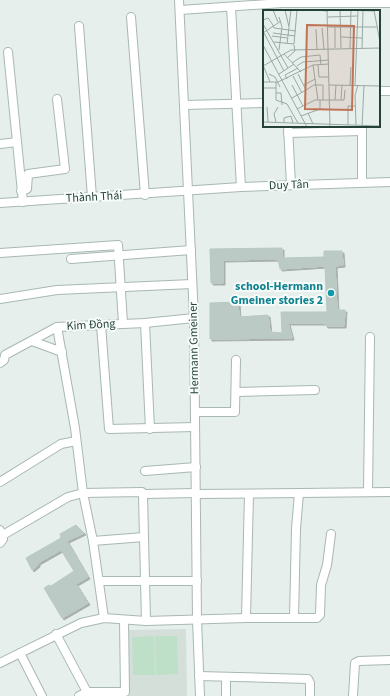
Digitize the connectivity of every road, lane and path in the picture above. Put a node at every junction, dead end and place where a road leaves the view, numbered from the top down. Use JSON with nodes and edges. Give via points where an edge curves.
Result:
{"nodes":[{"id":1,"x":179,"y":0,"type":"edge"},
{"id":2,"x":390,"y":3,"type":"edge"},
{"id":3,"x":282,"y":5,"type":"edge"},
{"id":4,"x":362,"y":5,"type":"edge"},
{"id":5,"x":231,"y":7,"type":"junction"},
{"id":6,"x":180,"y":10,"type":"junction"},
{"id":7,"x":131,"y":17,"type":"dead end"},
{"id":8,"x":79,"y":26,"type":"dead end"},
{"id":9,"x":8,"y":52,"type":"dead end"},
{"id":10,"x":57,"y":99,"type":"dead end"},
{"id":11,"x":263,"y":103,"type":"edge"},
{"id":12,"x":237,"y":104,"type":"junction"},
{"id":13,"x":184,"y":105,"type":"junction"},
{"id":14,"x":288,"y":129,"type":"edge"},
{"id":15,"x":362,"y":129,"type":"edge"},
{"id":16,"x":16,"y":142,"type":"junction"},
{"id":17,"x":0,"y":144,"type":"edge"},
{"id":18,"x":362,"y":182,"type":"junction"},
{"id":19,"x":390,"y":182,"type":"edge"},
{"id":20,"x":291,"y":185,"type":"junction"},
{"id":21,"x":241,"y":187,"type":"junction"},
{"id":22,"x":21,"y":191,"type":"junction"},
{"id":23,"x":189,"y":191,"type":"junction"},
{"id":24,"x":145,"y":195,"type":"junction"},
{"id":25,"x":92,"y":197,"type":"junction"},
{"id":26,"x":23,"y":202,"type":"junction"},
{"id":27,"x":0,"y":204,"type":"edge"},
{"id":28,"x":191,"y":250,"type":"junction"},
{"id":29,"x":0,"y":254,"type":"edge"},
{"id":30,"x":119,"y":255,"type":"junction"},
{"id":31,"x":71,"y":259,"type":"dead end"},
{"id":32,"x":192,"y":284,"type":"junction"},
{"id":33,"x":121,"y":287,"type":"junction"},
{"id":34,"x":0,"y":299,"type":"edge"},
{"id":35,"x":194,"y":318,"type":"junction"},
{"id":36,"x":123,"y":323,"type":"junction"},
{"id":37,"x":145,"y":323,"type":"junction"},
{"id":38,"x":101,"y":325,"type":"junction"},
{"id":39,"x":58,"y":327,"type":"junction"},
{"id":40,"x":370,"y":337,"type":"dead end"},
{"id":41,"x":32,"y":341,"type":"junction"},
{"id":42,"x":62,"y":352,"type":"junction"},
{"id":43,"x":3,"y":355,"type":"edge"},
{"id":44,"x":236,"y":360,"type":"dead end"},
{"id":45,"x":0,"y":362,"type":"edge"},
{"id":46,"x":315,"y":390,"type":"dead end"},
{"id":47,"x":237,"y":392,"type":"junction"},
{"id":48,"x":195,"y":412,"type":"junction"},
{"id":49,"x":195,"y":427,"type":"junction"},
{"id":50,"x":150,"y":429,"type":"junction"},
{"id":51,"x":76,"y":441,"type":"junction"},
{"id":52,"x":196,"y":467,"type":"junction"},
{"id":53,"x":145,"y":471,"type":"dead end"},
{"id":54,"x":0,"y":482,"type":"edge"},
{"id":55,"x":368,"y":492,"type":"junction"},
{"id":56,"x":390,"y":492,"type":"edge"},
{"id":57,"x":83,"y":493,"type":"junction"},
{"id":58,"x":196,"y":493,"type":"junction"},
{"id":59,"x":299,"y":493,"type":"junction"},
{"id":60,"x":143,"y":494,"type":"junction"},
{"id":61,"x":249,"y":494,"type":"junction"},
{"id":62,"x":331,"y":534,"type":"dead end"},
{"id":63,"x":1,"y":536,"type":"edge"},
{"id":64,"x":144,"y":537,"type":"junction"},
{"id":65,"x":93,"y":541,"type":"junction"},
{"id":66,"x":146,"y":580,"type":"junction"},
{"id":67,"x":100,"y":581,"type":"junction"},
{"id":68,"x":197,"y":582,"type":"junction"},
{"id":69,"x":104,"y":618,"type":"junction"},
{"id":70,"x":246,"y":618,"type":"junction"},
{"id":71,"x":294,"y":618,"type":"junction"},
{"id":72,"x":197,"y":619,"type":"junction"},
{"id":73,"x":124,"y":620,"type":"junction"},
{"id":74,"x":146,"y":621,"type":"junction"},
{"id":75,"x":56,"y":634,"type":"junction"},
{"id":76,"x":20,"y":653,"type":"junction"},
{"id":77,"x":390,"y":660,"type":"edge"},
{"id":78,"x":0,"y":663,"type":"edge"},
{"id":79,"x":199,"y":676,"type":"junction"},
{"id":80,"x":226,"y":677,"type":"junction"},
{"id":81,"x":83,"y":694,"type":"edge"},
{"id":82,"x":42,"y":696,"type":"edge"},
{"id":83,"x":200,"y":696,"type":"edge"},
{"id":84,"x":226,"y":696,"type":"edge"},
{"id":85,"x":310,"y":696,"type":"edge"},
{"id":86,"x":353,"y":696,"type":"edge"}],
"edges":[{"from":1,"to":6,"type":"street","name":"Hermann Gmeiner"},
{"from":2,"to":4,"type":"street"},
{"from":3,"to":4,"type":"street"},
{"from":3,"to":5,"type":"street"},
{"from":5,"to":6,"type":"street"},
{"from":5,"to":12,"type":"street"},
{"from":6,"to":13,"type":"street","name":"Hermann Gmeiner"},
{"from":7,"to":24,"type":"street"},
{"from":8,"to":25,"type":"street"},
{"from":9,"to":16,"type":"street"},
{"from":10,"to":22,"type":"street","via":[[65,169],[29,174],[27,190]]},
{"from":11,"to":12,"type":"street"},
{"from":12,"to":13,"type":"street"},
{"from":12,"to":21,"type":"street"},
{"from":13,"to":23,"type":"street","name":"Hermann Gmeiner"},
{"from":14,"to":15,"type":"street"},
{"from":14,"to":20,"type":"street"},
{"from":15,"to":18,"type":"street"},
{"from":16,"to":17,"type":"street"},
{"from":16,"to":22,"type":"street"},
{"from":18,"to":19,"type":"street","name":"Duy Tân"},
{"from":18,"to":20,"type":"street","name":"Duy Tân"},
{"from":20,"to":21,"type":"street","name":"Duy Tân"},
{"from":21,"to":23,"type":"street","name":"Duy Tân"},
{"from":22,"to":26,"type":"street"},
{"from":23,"to":24,"type":"street","name":"Thành Thái"},
{"from":23,"to":28,"type":"street","name":"Hermann Gmeiner"},
{"from":24,"to":25,"type":"street","name":"Thành Thái"},
{"from":25,"to":26,"type":"street","name":"Thành Thái"},
{"from":26,"to":27,"type":"street","name":"Thành Thái"},
{"from":28,"to":30,"type":"street"},
{"from":28,"to":32,"type":"street","name":"Hermann Gmeiner"},
{"from":29,"to":30,"type":"street","via":[[118,245]]},
{"from":30,"to":31,"type":"street"},
{"from":30,"to":33,"type":"street"},
{"from":32,"to":33,"type":"street"},
{"from":32,"to":35,"type":"street","name":"Hermann Gmeiner"},
{"from":33,"to":34,"type":"street","via":[[57,290]]},
{"from":33,"to":36,"type":"street"},
{"from":35,"to":37,"type":"street","name":"Kim Đồng"},
{"from":35,"to":48,"type":"street","name":"Hermann Gmeiner"},
{"from":36,"to":37,"type":"street","name":"Kim Đồng"},
{"from":36,"to":38,"type":"street","name":"Kim Đồng"},
{"from":37,"to":50,"type":"street"},
{"from":38,"to":39,"type":"street","name":"Kim Đồng"},
{"from":38,"to":50,"type":"street","via":[[109,429]]},
{"from":39,"to":41,"type":"street","name":"Kim Đồng"},
{"from":39,"to":42,"type":"street"},
{"from":40,"to":55,"type":"street"},
{"from":41,"to":42,"type":"street"},
{"from":41,"to":43,"type":"street","name":"Kim Đồng"},
{"from":42,"to":51,"type":"street"},
{"from":43,"to":45,"type":"street","name":"Kim Đồng","via":[[4,360]]},
{"from":44,"to":47,"type":"street"},
{"from":46,"to":47,"type":"street"},
{"from":47,"to":48,"type":"street","via":[[237,410],[234,413]]},
{"from":48,"to":49,"type":"street","name":"Hermann Gmeiner"},
{"from":49,"to":50,"type":"street"},
{"from":49,"to":52,"type":"street","name":"Hermann Gmeiner"},
{"from":51,"to":54,"type":"street","via":[[61,444]]},
{"from":51,"to":57,"type":"street"},
{"from":52,"to":53,"type":"street"},
{"from":52,"to":58,"type":"street","name":"Hermann Gmeiner"},
{"from":55,"to":56,"type":"street"},
{"from":55,"to":59,"type":"street"},
{"from":57,"to":60,"type":"street"},
{"from":57,"to":63,"type":"street","via":[[68,497]]},
{"from":57,"to":65,"type":"street"},
{"from":58,"to":60,"type":"street"},
{"from":58,"to":61,"type":"street"},
{"from":58,"to":68,"type":"street","name":"Hermann Gmeiner"},
{"from":59,"to":61,"type":"street"},
{"from":59,"to":71,"type":"street"},
{"from":60,"to":64,"type":"street"},
{"from":61,"to":70,"type":"street"},
{"from":62,"to":71,"type":"street","via":[[327,565],[321,585],[320,615],[317,618]]},
{"from":64,"to":65,"type":"street"},
{"from":64,"to":66,"type":"street"},
{"from":65,"to":67,"type":"street"},
{"from":66,"to":67,"type":"street"},
{"from":66,"to":68,"type":"street"},
{"from":66,"to":74,"type":"street"},
{"from":67,"to":69,"type":"street"},
{"from":68,"to":72,"type":"street","name":"Hermann Gmeiner"},
{"from":69,"to":73,"type":"street"},
{"from":69,"to":75,"type":"street","via":[[81,623]]},
{"from":70,"to":71,"type":"street"},
{"from":70,"to":72,"type":"street"},
{"from":72,"to":74,"type":"street"},
{"from":72,"to":79,"type":"street","name":"Hermann Gmeiner"},
{"from":73,"to":74,"type":"street"},
{"from":73,"to":81,"type":"street","via":[[125,692]]},
{"from":75,"to":76,"type":"street"},
{"from":75,"to":81,"type":"street"},
{"from":76,"to":78,"type":"street"},
{"from":76,"to":82,"type":"street"},
{"from":77,"to":86,"type":"street","via":[[355,663]]},
{"from":79,"to":80,"type":"street"},
{"from":79,"to":83,"type":"street","name":"Hermann Gmeiner"},
{"from":80,"to":84,"type":"street"},
{"from":80,"to":85,"type":"street","via":[[308,679]]}]}
